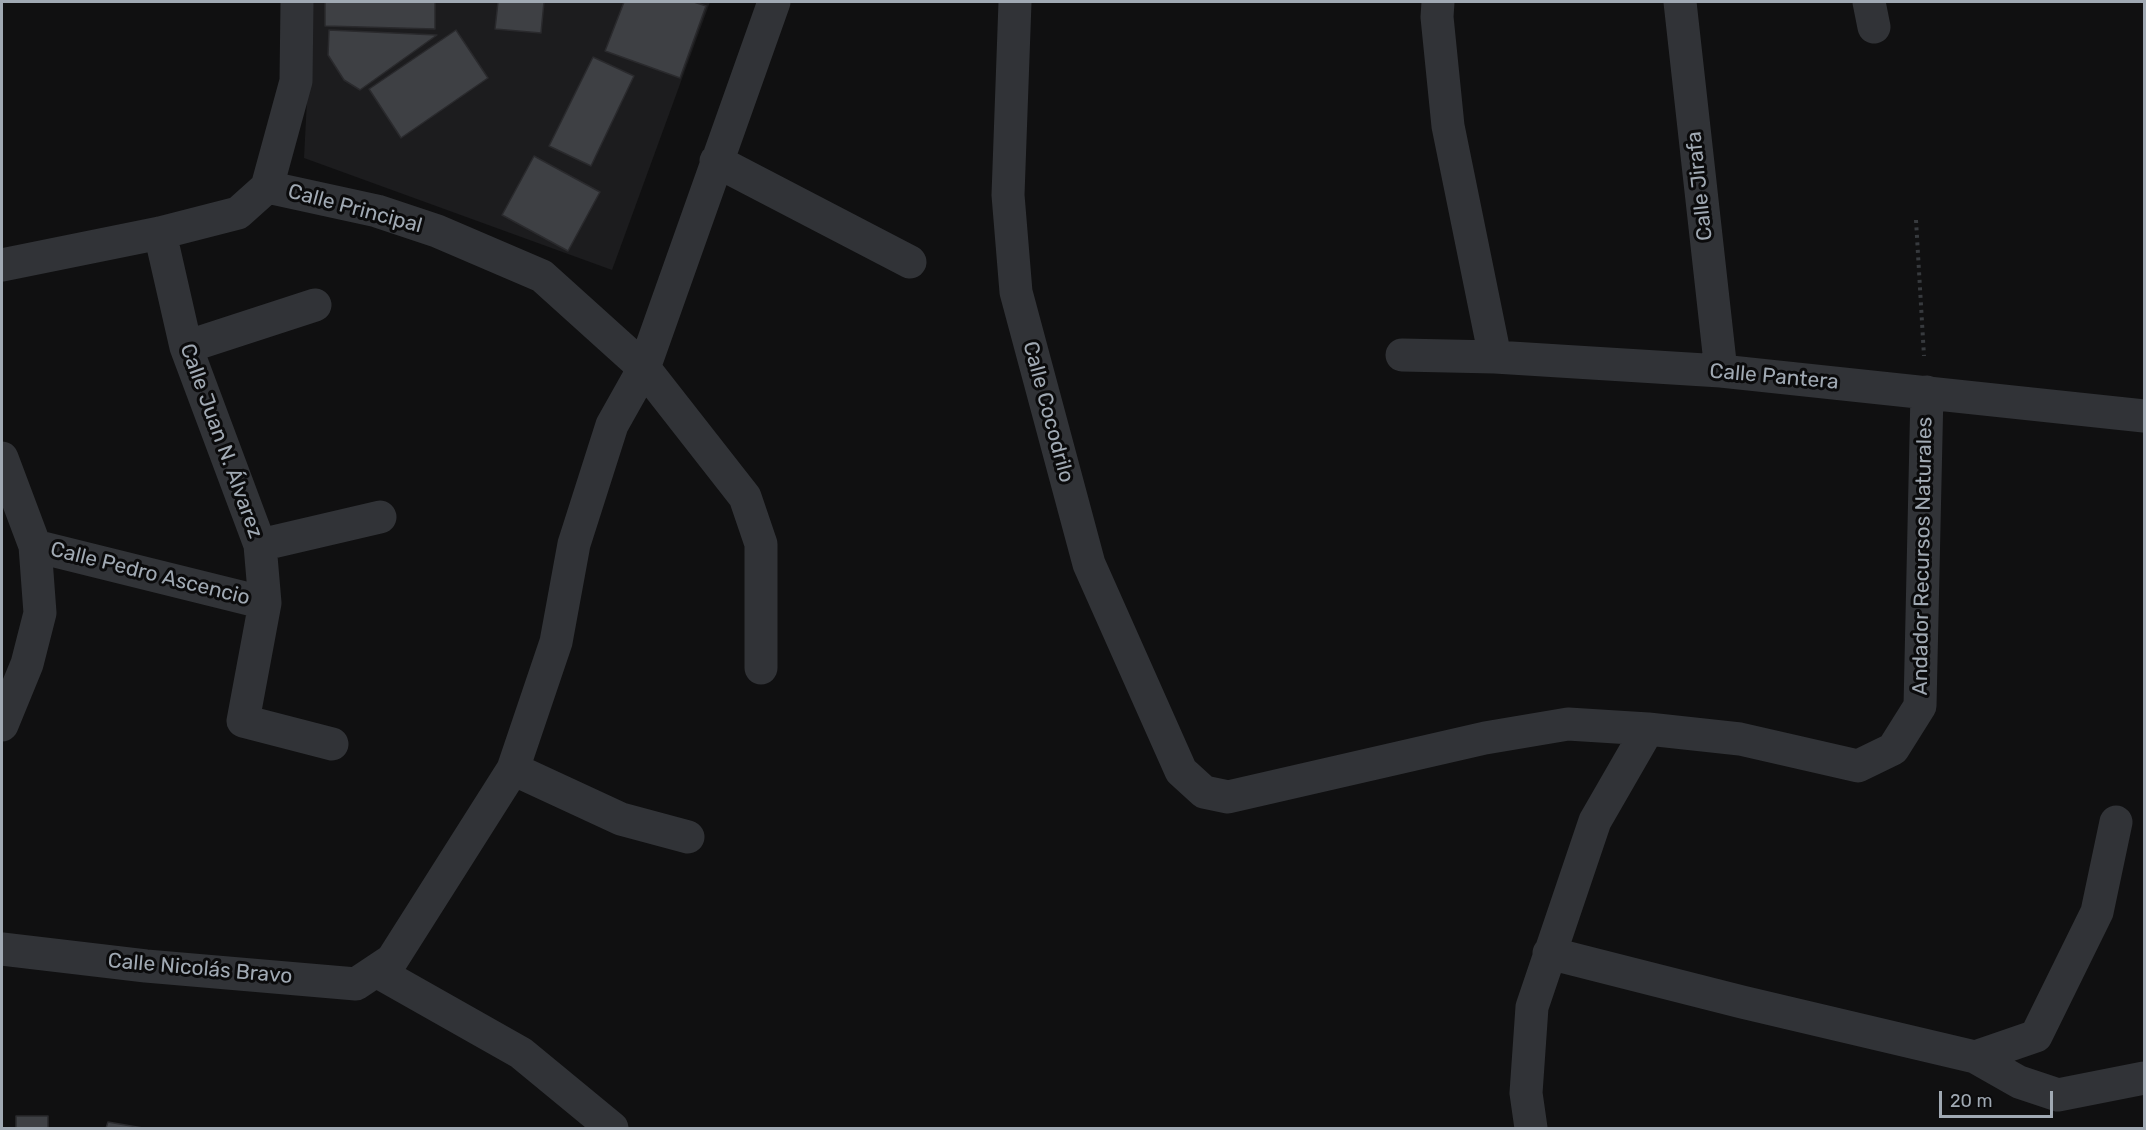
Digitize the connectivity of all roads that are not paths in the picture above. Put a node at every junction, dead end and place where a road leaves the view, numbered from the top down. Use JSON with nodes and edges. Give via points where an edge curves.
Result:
{"nodes":[{"id":1,"x":297,"y":2,"type":"edge"},
{"id":2,"x":774,"y":2,"type":"edge"},
{"id":3,"x":1015,"y":2,"type":"edge"},
{"id":4,"x":1438,"y":2,"type":"edge"},
{"id":5,"x":1680,"y":2,"type":"edge"},
{"id":6,"x":716,"y":161,"type":"junction"},
{"id":7,"x":267,"y":187,"type":"junction"},
{"id":8,"x":160,"y":233,"type":"junction"},
{"id":9,"x":910,"y":262,"type":"dead end"},
{"id":10,"x":2,"y":265,"type":"edge"},
{"id":11,"x":315,"y":305,"type":"dead end"},
{"id":12,"x":186,"y":347,"type":"junction"},
{"id":13,"x":1402,"y":355,"type":"dead end"},
{"id":14,"x":1495,"y":357,"type":"junction"},
{"id":15,"x":644,"y":368,"type":"junction"},
{"id":16,"x":1721,"y":371,"type":"junction"},
{"id":17,"x":1927,"y":392,"type":"junction"},
{"id":18,"x":2145,"y":416,"type":"edge"},
{"id":19,"x":2,"y":458,"type":"edge"},
{"id":20,"x":380,"y":517,"type":"dead end"},
{"id":21,"x":260,"y":545,"type":"junction"},
{"id":22,"x":35,"y":546,"type":"junction"},
{"id":23,"x":265,"y":603,"type":"junction"},
{"id":24,"x":761,"y":668,"type":"dead end"},
{"id":25,"x":2,"y":725,"type":"edge"},
{"id":26,"x":1648,"y":729,"type":"junction"},
{"id":27,"x":332,"y":744,"type":"dead end"},
{"id":28,"x":513,"y":769,"type":"junction"},
{"id":29,"x":2116,"y":822,"type":"dead end"},
{"id":30,"x":688,"y":837,"type":"dead end"},
{"id":31,"x":2,"y":949,"type":"edge"},
{"id":32,"x":1549,"y":953,"type":"junction"},
{"id":33,"x":384,"y":965,"type":"junction"},
{"id":34,"x":1975,"y":1056,"type":"junction"},
{"id":35,"x":2145,"y":1078,"type":"edge"},
{"id":36,"x":612,"y":1128,"type":"edge"},
{"id":37,"x":1531,"y":1128,"type":"edge"}],
"edges":[{"from":1,"to":7,"type":"street","via":[[296,81]]},
{"from":2,"to":6,"type":"street"},
{"from":3,"to":26,"type":"street","name":"Calle Cocodrilo","via":[[1008,195],[1016,292],[1089,564],[1181,771],[1204,792],[1228,798],[1485,738],[1568,724]]},
{"from":4,"to":14,"type":"street","via":[[1448,126]]},
{"from":5,"to":16,"type":"street","name":"Calle Jirafa"},
{"from":6,"to":9,"type":"street"},
{"from":6,"to":15,"type":"street"},
{"from":7,"to":8,"type":"street","name":"Calle Principal","via":[[238,213]]},
{"from":7,"to":15,"type":"street","name":"Calle Principal","via":[[377,211],[542,276]]},
{"from":8,"to":10,"type":"street","name":"Calle Principal"},
{"from":8,"to":12,"type":"street","name":"Calle Juan N. Álvarez"},
{"from":11,"to":12,"type":"street"},
{"from":12,"to":21,"type":"street","name":"Calle Juan N. Álvarez"},
{"from":13,"to":14,"type":"street","name":"Calle Pantera"},
{"from":14,"to":16,"type":"street","name":"Calle Pantera"},
{"from":15,"to":24,"type":"street","name":"Calle Principal","via":[[745,497],[761,544]]},
{"from":15,"to":28,"type":"street","via":[[612,425],[574,544],[556,642]]},
{"from":16,"to":17,"type":"street","name":"Calle Pantera"},
{"from":17,"to":18,"type":"street","name":"Calle Pantera"},
{"from":17,"to":26,"type":"street","name":"Andador Recursos Naturales","via":[[1920,706],[1893,749],[1858,766],[1740,739]]},
{"from":19,"to":22,"type":"street"},
{"from":20,"to":21,"type":"street"},
{"from":21,"to":23,"type":"street","name":"Calle Juan N. Álvarez"},
{"from":22,"to":23,"type":"street","name":"Calle Pedro Ascencio"},
{"from":22,"to":25,"type":"street","via":[[40,613],[27,664]]},
{"from":23,"to":27,"type":"street","name":"Calle Juan N. Álvarez","via":[[243,721]]},
{"from":26,"to":32,"type":"street","via":[[1595,821]]},
{"from":28,"to":30,"type":"street","via":[[621,819]]},
{"from":28,"to":33,"type":"street"},
{"from":29,"to":34,"type":"street","via":[[2097,912],[2036,1036]]},
{"from":31,"to":33,"type":"street","name":"Calle Nicolás Bravo","via":[[356,984]]},
{"from":32,"to":34,"type":"street"},
{"from":32,"to":37,"type":"street","via":[[1532,1006],[1526,1093]]},
{"from":33,"to":36,"type":"street","via":[[521,1053]]},
{"from":34,"to":35,"type":"street","via":[[2019,1082],[2058,1095]]}]}
